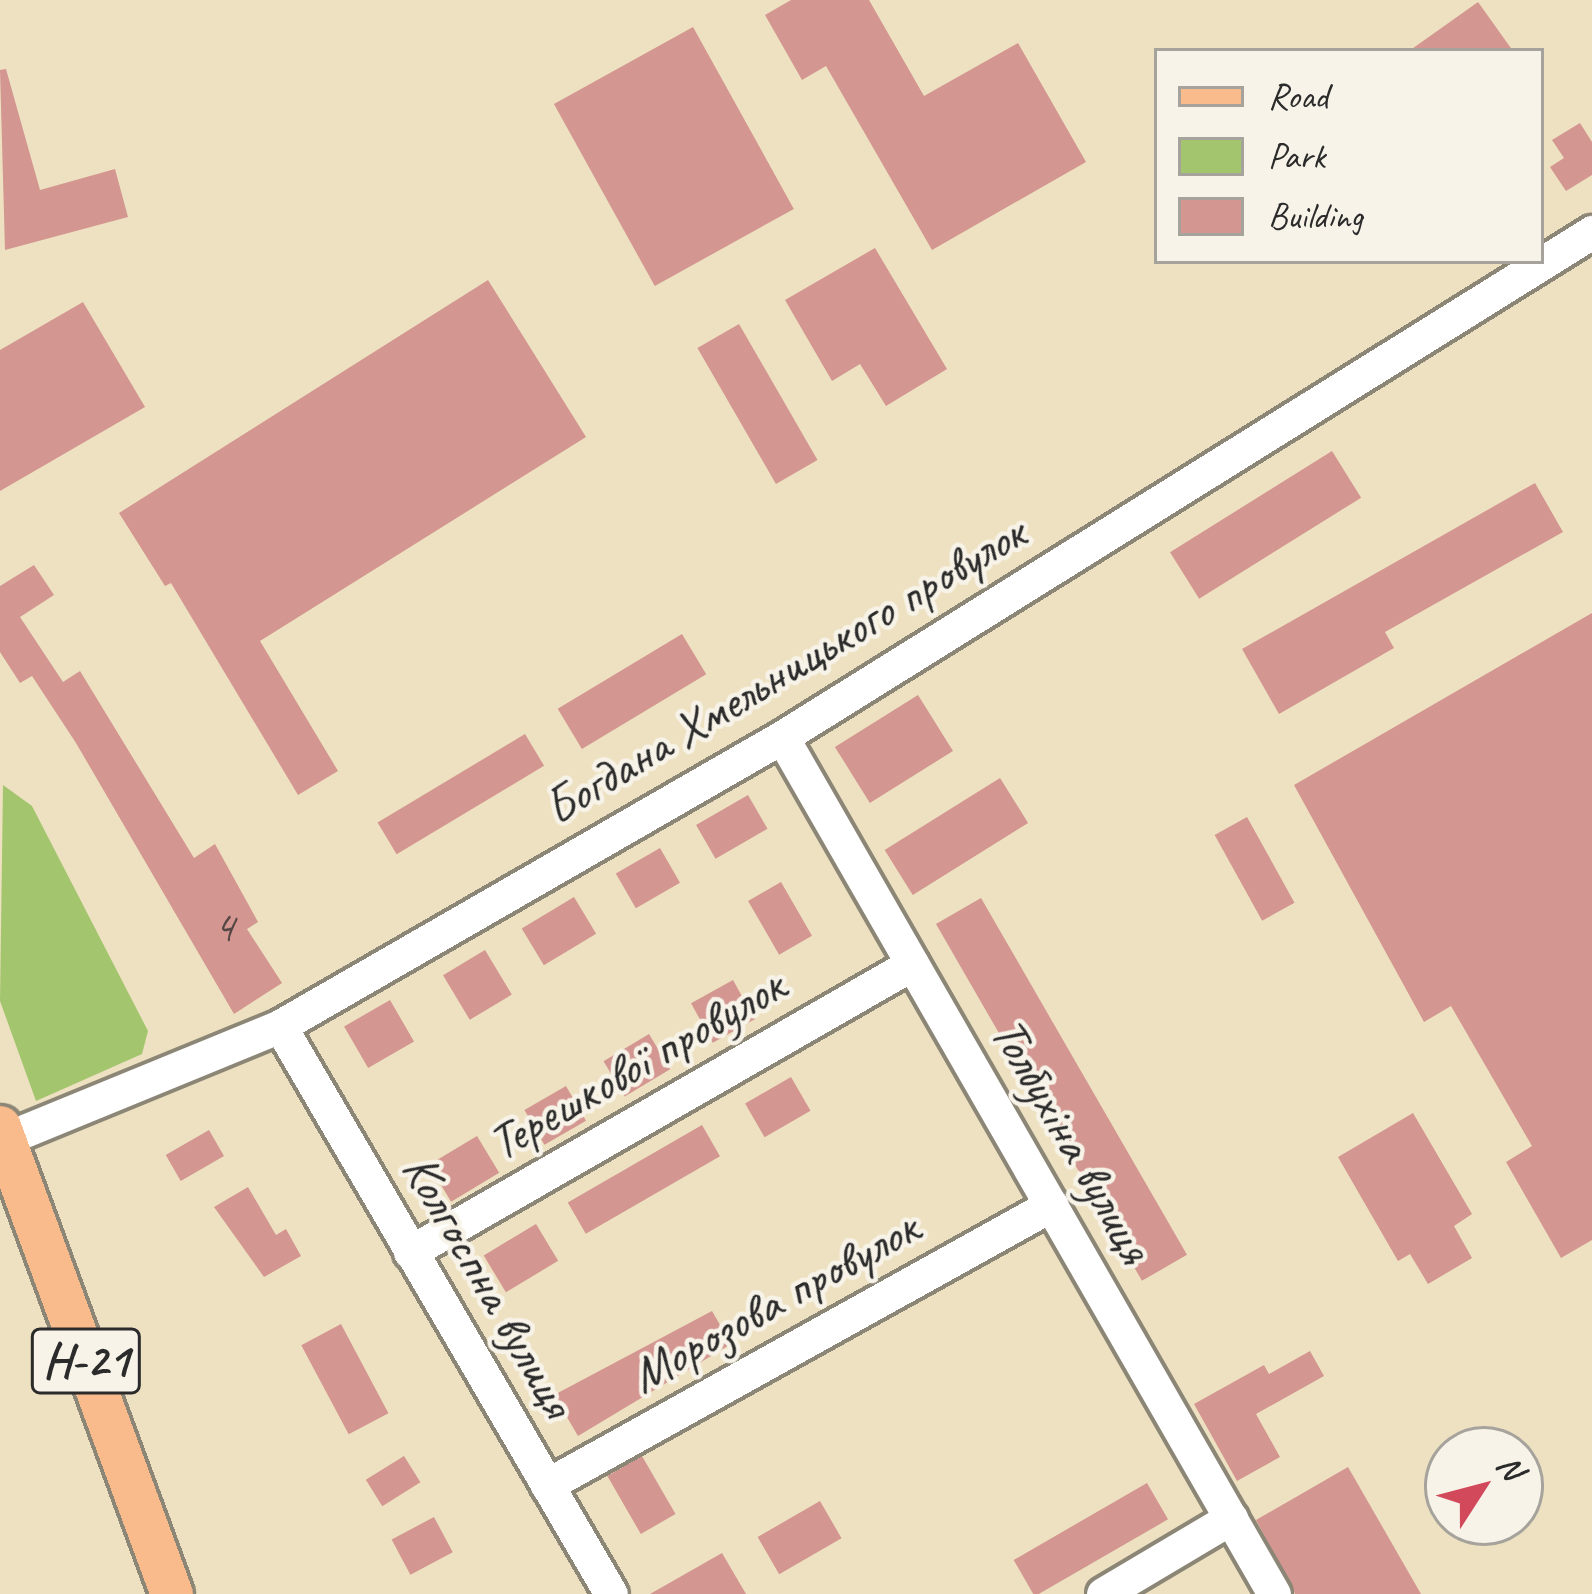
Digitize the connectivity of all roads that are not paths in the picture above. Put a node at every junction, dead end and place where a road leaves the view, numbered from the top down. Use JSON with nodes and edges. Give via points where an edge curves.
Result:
{"nodes":[{"id":1,"x":1592,"y":232,"type":"edge"},
{"id":2,"x":1544,"y":262,"type":"edge"},
{"id":3,"x":1541,"y":264,"type":"edge"},
{"id":4,"x":782,"y":737,"type":"junction"},
{"id":5,"x":912,"y":964,"type":"junction"},
{"id":6,"x":280,"y":1027,"type":"junction"},
{"id":7,"x":1,"y":1136,"type":"edge"},
{"id":8,"x":1051,"y":1205,"type":"junction"},
{"id":9,"x":410,"y":1252,"type":"junction"},
{"id":10,"x":547,"y":1486,"type":"junction"},
{"id":11,"x":1231,"y":1518,"type":"junction"},
{"id":12,"x":172,"y":1594,"type":"edge"},
{"id":13,"x":611,"y":1594,"type":"edge"},
{"id":14,"x":1103,"y":1594,"type":"edge"},
{"id":15,"x":1274,"y":1594,"type":"edge"}],
"edges":[{"from":1,"to":2,"type":"street","name":"Богдана Хмельницького провулок"},
{"from":3,"to":4,"type":"street","name":"Богдана Хмельницького провулок"},
{"from":4,"to":5,"type":"street","name":"Толбухіна вулиця"},
{"from":4,"to":6,"type":"street","name":"Богдана Хмельницького провулок"},
{"from":5,"to":8,"type":"street","name":"Толбухіна вулиця"},
{"from":5,"to":9,"type":"street","name":"Терешкової провулок"},
{"from":6,"to":7,"type":"street","name":"Богдана Хмельницького провулок"},
{"from":6,"to":9,"type":"street","name":"Колгоспна вулиця"},
{"from":7,"to":12,"type":"main road","number":"Н-21"},
{"from":8,"to":10,"type":"street","name":"Морозова провулок"},
{"from":8,"to":11,"type":"street","name":"Толбухіна вулиця"},
{"from":9,"to":10,"type":"street","name":"Колгоспна вулиця"},
{"from":10,"to":13,"type":"street","name":"Колгоспна вулиця"},
{"from":11,"to":14,"type":"street"},
{"from":11,"to":15,"type":"street","name":"Толбухіна вулиця"}]}
